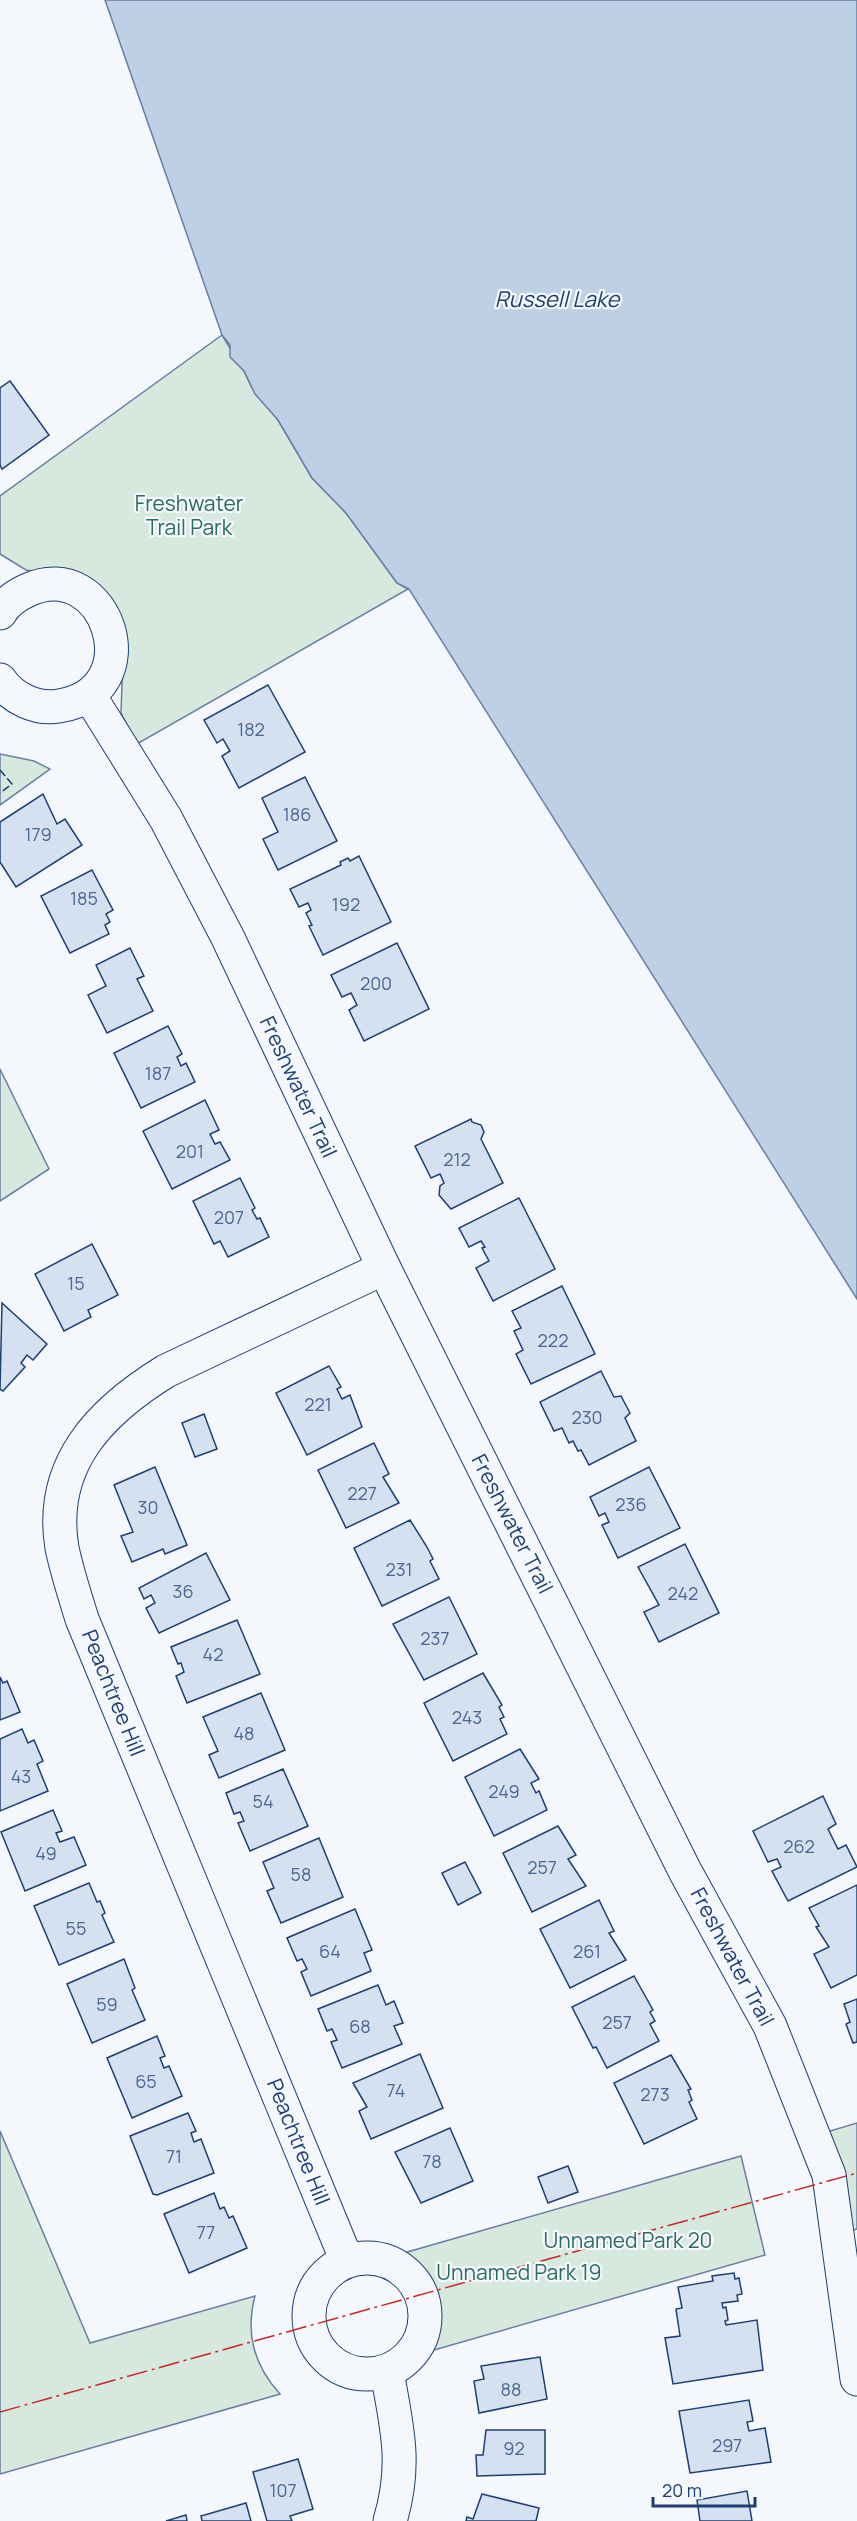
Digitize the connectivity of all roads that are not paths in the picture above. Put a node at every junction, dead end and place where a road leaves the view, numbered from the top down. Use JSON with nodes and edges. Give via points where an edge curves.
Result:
{"nodes":[{"id":1,"x":6,"y":594,"type":"edge"},
{"id":2,"x":0,"y":680,"type":"edge"},
{"id":3,"x":89,"y":695,"type":"junction"},
{"id":4,"x":384,"y":1268,"type":"junction"},
{"id":5,"x":346,"y":2261,"type":"junction"},
{"id":6,"x":387,"y":2372,"type":"junction"},
{"id":7,"x":857,"y":2379,"type":"edge"},
{"id":8,"x":390,"y":2521,"type":"edge"}],
"edges":[{"from":1,"to":3,"type":"street","via":[[57,585],[77,590],[94,602],[107,619],[113,640],[111,661],[103,680]]},
{"from":2,"to":3,"type":"street","via":[[15,696],[33,705],[71,705]]},
{"from":3,"to":4,"type":"street","name":"Freshwater Trail","via":[[166,819],[228,938]]},
{"from":4,"to":5,"type":"street","name":"Peachtree Hill","via":[[146,1383],[105,1415],[88,1435],[75,1456],[62,1499],[62,1546],[82,1619]]},
{"from":4,"to":7,"type":"street","name":"Freshwater Trail","via":[[685,1871],[770,2026],[829,2175]]},
{"from":5,"to":6,"type":"street","via":[[329,2271],[316,2287],[309,2306],[312,2332],[329,2361],[347,2371]]},
{"from":5,"to":6,"type":"street","via":[[383,2259],[400,2267],[414,2280],[422,2297],[426,2314],[424,2332],[410,2356]]},
{"from":6,"to":8,"type":"street","via":[[400,2447],[400,2476]]}]}
